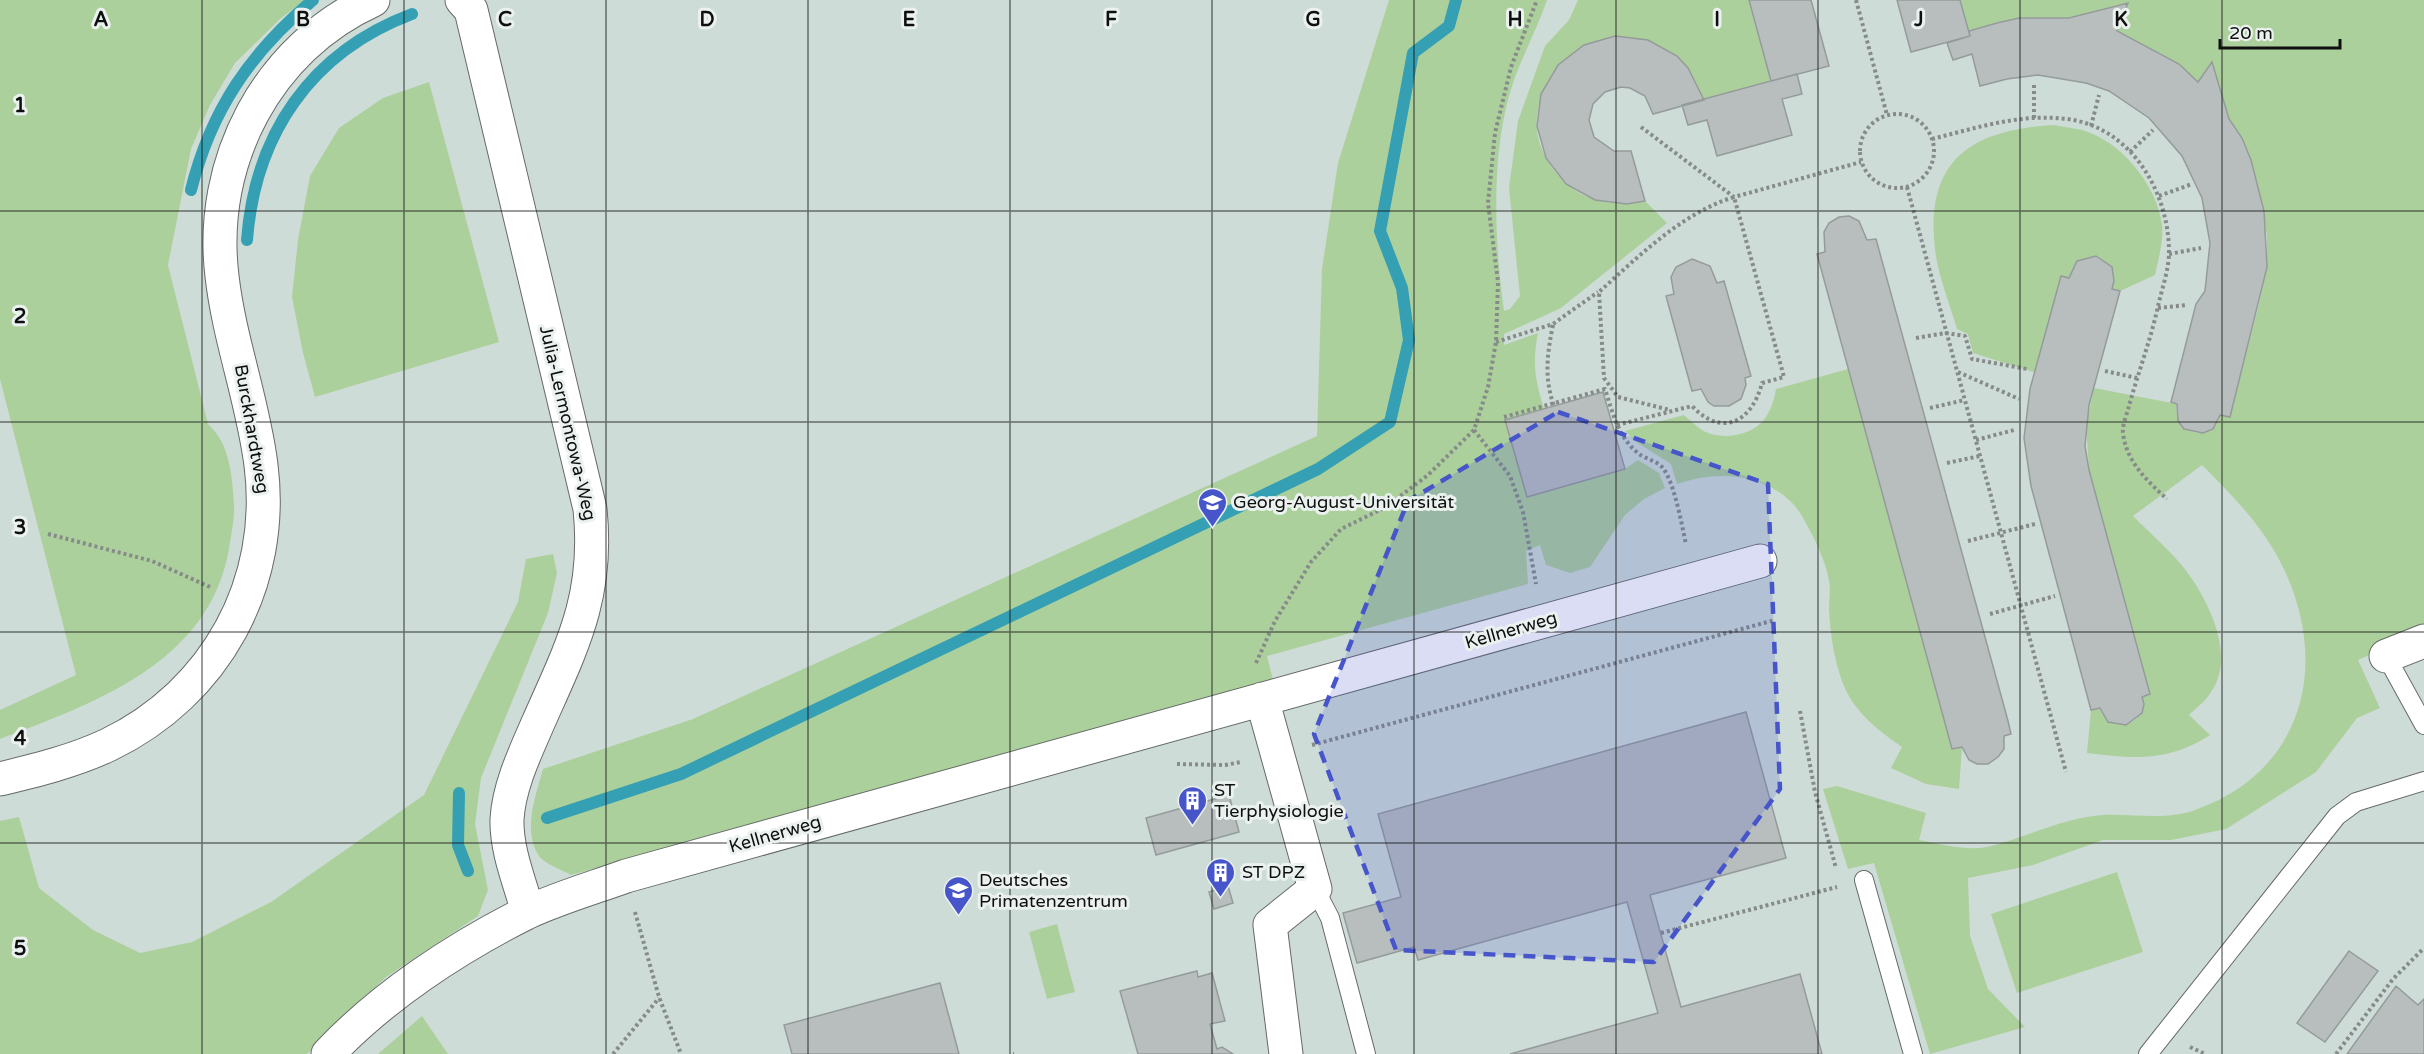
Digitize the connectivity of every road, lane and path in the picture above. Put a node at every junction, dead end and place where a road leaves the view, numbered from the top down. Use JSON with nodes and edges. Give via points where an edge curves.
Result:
{"nodes":[{"id":1,"x":373,"y":0,"type":"edge"},
{"id":2,"x":462,"y":0,"type":"edge"},
{"id":3,"x":1538,"y":0,"type":"edge"},
{"id":4,"x":1856,"y":0,"type":"edge"},
{"id":5,"x":2034,"y":85,"type":"dead end"},
{"id":6,"x":2099,"y":95,"type":"dead end"},
{"id":7,"x":1887,"y":115,"type":"junction"},
{"id":8,"x":2034,"y":118,"type":"junction"},
{"id":9,"x":2091,"y":126,"type":"junction"},
{"id":10,"x":1641,"y":127,"type":"dead end"},
{"id":11,"x":2152,"y":130,"type":"dead end"},
{"id":12,"x":1932,"y":138,"type":"junction"},
{"id":13,"x":2130,"y":152,"type":"junction"},
{"id":14,"x":1861,"y":162,"type":"junction"},
{"id":15,"x":2192,"y":184,"type":"dead end"},
{"id":16,"x":1907,"y":187,"type":"junction"},
{"id":17,"x":2159,"y":196,"type":"junction"},
{"id":18,"x":1734,"y":197,"type":"junction"},
{"id":19,"x":2201,"y":248,"type":"dead end"},
{"id":20,"x":2169,"y":254,"type":"junction"},
{"id":21,"x":1599,"y":292,"type":"junction"},
{"id":22,"x":2187,"y":305,"type":"dead end"},
{"id":23,"x":2158,"y":308,"type":"junction"},
{"id":24,"x":1553,"y":324,"type":"junction"},
{"id":25,"x":1946,"y":333,"type":"junction"},
{"id":26,"x":1916,"y":338,"type":"dead end"},
{"id":27,"x":1496,"y":342,"type":"junction"},
{"id":28,"x":2027,"y":369,"type":"dead end"},
{"id":29,"x":1957,"y":371,"type":"junction"},
{"id":30,"x":2105,"y":371,"type":"dead end"},
{"id":31,"x":2137,"y":378,"type":"junction"},
{"id":32,"x":2019,"y":399,"type":"dead end"},
{"id":33,"x":1965,"y":400,"type":"junction"},
{"id":34,"x":1554,"y":404,"type":"junction"},
{"id":35,"x":1930,"y":408,"type":"dead end"},
{"id":36,"x":1670,"y":410,"type":"junction"},
{"id":37,"x":1504,"y":417,"type":"dead end"},
{"id":38,"x":1617,"y":425,"type":"junction"},
{"id":39,"x":1474,"y":430,"type":"junction"},
{"id":40,"x":2014,"y":430,"type":"dead end"},
{"id":41,"x":1976,"y":440,"type":"junction"},
{"id":42,"x":1980,"y":456,"type":"junction"},
{"id":43,"x":1947,"y":463,"type":"dead end"},
{"id":44,"x":2167,"y":499,"type":"dead end"},
{"id":45,"x":2035,"y":524,"type":"dead end"},
{"id":46,"x":2001,"y":533,"type":"junction"},
{"id":47,"x":48,"y":534,"type":"dead end"},
{"id":48,"x":1968,"y":541,"type":"dead end"},
{"id":49,"x":1760,"y":561,"type":"dead end"},
{"id":50,"x":1696,"y":578,"type":"junction"},
{"id":51,"x":2055,"y":596,"type":"dead end"},
{"id":52,"x":244,"y":603,"type":"junction"},
{"id":53,"x":2021,"y":605,"type":"junction"},
{"id":54,"x":1990,"y":614,"type":"dead end"},
{"id":55,"x":1775,"y":620,"type":"dead end"},
{"id":56,"x":1542,"y":621,"type":"junction"},
{"id":57,"x":2424,"y":641,"type":"edge"},
{"id":58,"x":2386,"y":656,"type":"joint"},
{"id":59,"x":1262,"y":699,"type":"junction"},
{"id":60,"x":1800,"y":711,"type":"dead end"},
{"id":61,"x":2424,"y":725,"type":"edge"},
{"id":62,"x":1277,"y":754,"type":"junction"},
{"id":63,"x":1172,"y":763,"type":"dead end"},
{"id":64,"x":2066,"y":772,"type":"dead end"},
{"id":65,"x":0,"y":779,"type":"edge"},
{"id":66,"x":2424,"y":781,"type":"edge"},
{"id":67,"x":1837,"y":872,"type":"dead end"},
{"id":68,"x":626,"y":876,"type":"junction"},
{"id":69,"x":1839,"y":879,"type":"dead end"},
{"id":70,"x":1864,"y":880,"type":"dead end"},
{"id":71,"x":1315,"y":889,"type":"junction"},
{"id":72,"x":528,"y":912,"type":"junction"},
{"id":73,"x":1660,"y":933,"type":"dead end"},
{"id":74,"x":2424,"y":948,"type":"edge"},
{"id":75,"x":659,"y":997,"type":"junction"},
{"id":76,"x":328,"y":1054,"type":"edge"},
{"id":77,"x":613,"y":1054,"type":"edge"},
{"id":78,"x":681,"y":1054,"type":"edge"},
{"id":79,"x":1286,"y":1054,"type":"edge"},
{"id":80,"x":1366,"y":1054,"type":"edge"},
{"id":81,"x":1913,"y":1054,"type":"edge"},
{"id":82,"x":2148,"y":1054,"type":"edge"},
{"id":83,"x":2336,"y":1054,"type":"edge"}],
"edges":[{"from":1,"to":52,"type":"street","name":"Burckhardtweg","via":[[329,26],[293,55],[244,126],[228,168],[219,236],[222,278],[255,427],[264,503],[257,570]]},
{"from":2,"to":72,"type":"street","name":"Julia-Lermontowa-Weg","via":[[471,10],[474,22],[590,509],[594,546],[578,632],[525,753],[507,818],[510,846]]},
{"from":3,"to":27,"type":"path","via":[[1511,67],[1495,133],[1488,203],[1498,282]]},
{"from":4,"to":7,"type":"path"},
{"from":5,"to":8,"type":"path"},
{"from":6,"to":9,"type":"path"},
{"from":7,"to":12,"type":"path","via":[[1906,114],[1922,123]]},
{"from":7,"to":14,"type":"path","via":[[1870,124],[1860,142]]},
{"from":8,"to":9,"type":"path","via":[[2068,119]]},
{"from":8,"to":12,"type":"path"},
{"from":9,"to":13,"type":"path","via":[[2110,134]]},
{"from":10,"to":18,"type":"path"},
{"from":11,"to":13,"type":"path"},
{"from":12,"to":16,"type":"path","via":[[1934,159],[1924,177]]},
{"from":13,"to":17,"type":"path"},
{"from":14,"to":16,"type":"path","via":[[1870,178],[1888,187]]},
{"from":14,"to":18,"type":"path"},
{"from":15,"to":17,"type":"path"},
{"from":16,"to":25,"type":"path"},
{"from":17,"to":20,"type":"path","via":[[2167,221]]},
{"from":18,"to":21,"type":"path","via":[[1709,205],[1643,252]]},
{"from":18,"to":36,"type":"path","via":[[1784,377],[1762,383],[1749,412],[1735,422],[1718,424],[1704,418],[1692,406]]},
{"from":19,"to":20,"type":"path"},
{"from":20,"to":23,"type":"path"},
{"from":21,"to":24,"type":"path"},
{"from":21,"to":36,"type":"path","via":[[1604,378],[1618,397]]},
{"from":22,"to":23,"type":"path"},
{"from":23,"to":31,"type":"path"},
{"from":24,"to":27,"type":"path"},
{"from":24,"to":34,"type":"path","via":[[1546,355],[1546,380]]},
{"from":25,"to":26,"type":"path"},
{"from":25,"to":28,"type":"path","via":[[1965,336],[1972,359]]},
{"from":25,"to":29,"type":"path"},
{"from":27,"to":39,"type":"path","via":[[1488,387]]},
{"from":29,"to":32,"type":"path"},
{"from":29,"to":33,"type":"path"},
{"from":30,"to":31,"type":"path"},
{"from":31,"to":44,"type":"path","via":[[2122,431],[2129,456]]},
{"from":33,"to":35,"type":"path"},
{"from":33,"to":41,"type":"path"},
{"from":34,"to":37,"type":"path"},
{"from":34,"to":38,"type":"path","via":[[1605,389]]},
{"from":36,"to":38,"type":"path"},
{"from":38,"to":50,"type":"path","via":[[1626,443],[1660,465],[1667,475]]},
{"from":39,"to":56,"type":"path","via":[[1510,476],[1523,512]]},
{"from":39,"to":59,"type":"path","via":[[1428,475],[1386,507],[1341,530],[1311,562],[1256,659]]},
{"from":40,"to":41,"type":"path"},
{"from":41,"to":42,"type":"path"},
{"from":42,"to":43,"type":"path"},
{"from":42,"to":46,"type":"path"},
{"from":45,"to":46,"type":"path"},
{"from":46,"to":48,"type":"path"},
{"from":46,"to":53,"type":"path"},
{"from":47,"to":52,"type":"path","via":[[152,561]]},
{"from":49,"to":50,"type":"street","name":"Kellnerweg"},
{"from":50,"to":56,"type":"street","name":"Kellnerweg"},
{"from":51,"to":53,"type":"path"},
{"from":52,"to":65,"type":"street","name":"Burckhardtweg","via":[[202,673],[147,722],[83,756]]},
{"from":53,"to":54,"type":"path"},
{"from":53,"to":64,"type":"path"},
{"from":55,"to":62,"type":"path"},
{"from":56,"to":59,"type":"street","name":"Kellnerweg"},
{"from":57,"to":58,"type":"street"},
{"from":58,"to":61,"type":"lane"},
{"from":59,"to":62,"type":"street"},
{"from":59,"to":68,"type":"street","name":"Kellnerweg"},
{"from":60,"to":67,"type":"path","via":[[1815,792]]},
{"from":62,"to":63,"type":"path","via":[[1225,765]]},
{"from":62,"to":71,"type":"street"},
{"from":66,"to":82,"type":"lane","via":[[2356,802],[2337,816]]},
{"from":68,"to":72,"type":"street","name":"Kellnerweg"},
{"from":68,"to":75,"type":"path"},
{"from":69,"to":73,"type":"path","via":[[1841,886]]},
{"from":70,"to":81,"type":"lane"},
{"from":71,"to":79,"type":"street","via":[[1270,925]]},
{"from":71,"to":80,"type":"lane","via":[[1330,918]]},
{"from":72,"to":76,"type":"street","name":"Kellnerweg","via":[[471,943],[396,995]]},
{"from":74,"to":83,"type":"path","via":[[2393,979]]},
{"from":75,"to":77,"type":"path"},
{"from":75,"to":78,"type":"path"}]}
